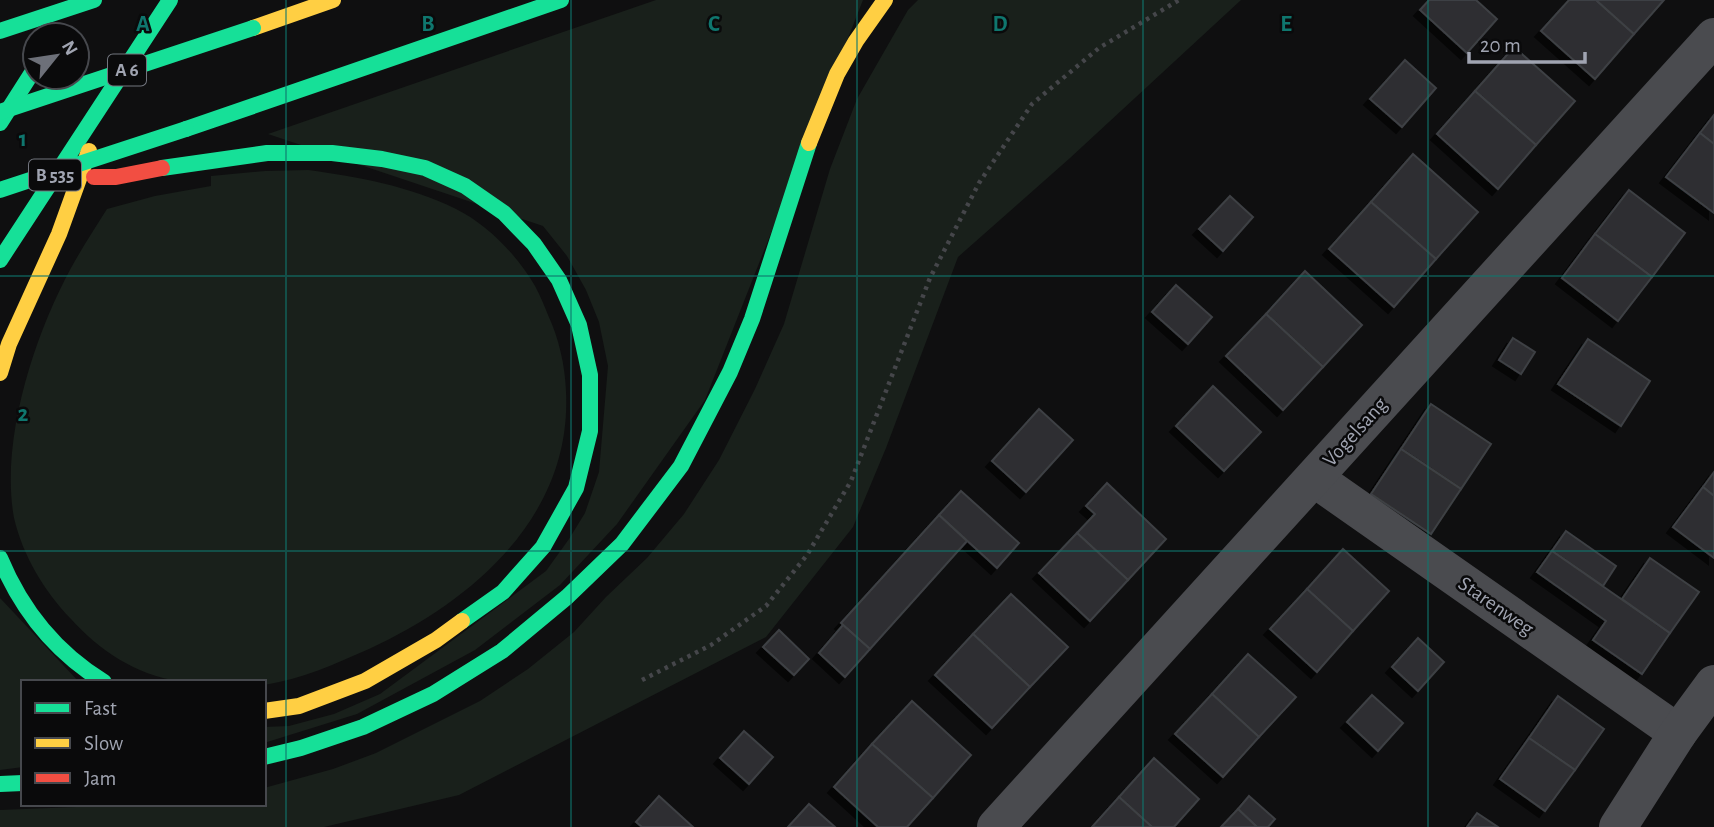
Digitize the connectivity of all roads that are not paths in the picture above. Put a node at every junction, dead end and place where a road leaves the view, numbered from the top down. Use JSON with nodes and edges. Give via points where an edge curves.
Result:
{"nodes":[{"id":1,"x":79,"y":0,"type":"edge"},
{"id":2,"x":94,"y":0,"type":"edge"},
{"id":3,"x":170,"y":0,"type":"edge"},
{"id":4,"x":333,"y":0,"type":"edge"},
{"id":5,"x":561,"y":0,"type":"edge"},
{"id":6,"x":885,"y":0,"type":"edge"},
{"id":7,"x":65,"y":21,"type":"edge"},
{"id":8,"x":0,"y":31,"type":"edge"},
{"id":9,"x":1714,"y":37,"type":"edge"},
{"id":10,"x":21,"y":90,"type":"edge"},
{"id":11,"x":110,"y":91,"type":"junction"},
{"id":12,"x":0,"y":112,"type":"edge"},
{"id":13,"x":0,"y":123,"type":"edge"},
{"id":14,"x":33,"y":179,"type":"junction"},
{"id":15,"x":0,"y":190,"type":"edge"},
{"id":16,"x":0,"y":260,"type":"edge"},
{"id":17,"x":0,"y":373,"type":"edge"},
{"id":18,"x":1314,"y":478,"type":"junction"},
{"id":19,"x":0,"y":558,"type":"edge"},
{"id":20,"x":100,"y":680,"type":"edge"},
{"id":21,"x":1714,"y":684,"type":"edge"},
{"id":22,"x":266,"y":711,"type":"edge"},
{"id":23,"x":1678,"y":733,"type":"junction"},
{"id":24,"x":266,"y":757,"type":"edge"},
{"id":25,"x":21,"y":783,"type":"edge"},
{"id":26,"x":0,"y":784,"type":"edge"},
{"id":27,"x":996,"y":827,"type":"edge"},
{"id":28,"x":1618,"y":827,"type":"edge"}],
"edges":[{"from":1,"to":7,"type":"highway"},
{"from":2,"to":8,"type":"highway","bridge":true},
{"from":3,"to":11,"type":"highway"},
{"from":4,"to":12,"type":"highway","number":"A 6","bridge":true},
{"from":5,"to":14,"type":"highway","bridge":true},
{"from":6,"to":24,"type":"highway","via":[[837,74],[805,152],[756,307],[730,372],[681,466],[622,544],[502,651],[433,694],[363,727]]},
{"from":9,"to":18,"type":"street","name":"Vogelsang"},
{"from":10,"to":13,"type":"highway"},
{"from":11,"to":16,"type":"highway","number":"B 535"},
{"from":11,"to":17,"type":"highway","via":[[59,234]]},
{"from":14,"to":15,"type":"highway"},
{"from":14,"to":22,"type":"highway","bridge":true,"via":[[116,177],[267,153],[331,153],[425,169],[465,186],[504,213],[534,244],[559,280],[579,325],[590,375],[590,431],[576,488],[543,547],[503,592],[436,640],[365,681],[299,706]]},
{"from":18,"to":23,"type":"street","name":"Starenweg"},
{"from":18,"to":27,"type":"street","name":"Vogelsang"},
{"from":19,"to":20,"type":"highway","via":[[31,617],[59,650]]},
{"from":21,"to":23,"type":"street"},
{"from":23,"to":28,"type":"street"},
{"from":25,"to":26,"type":"highway"}]}
